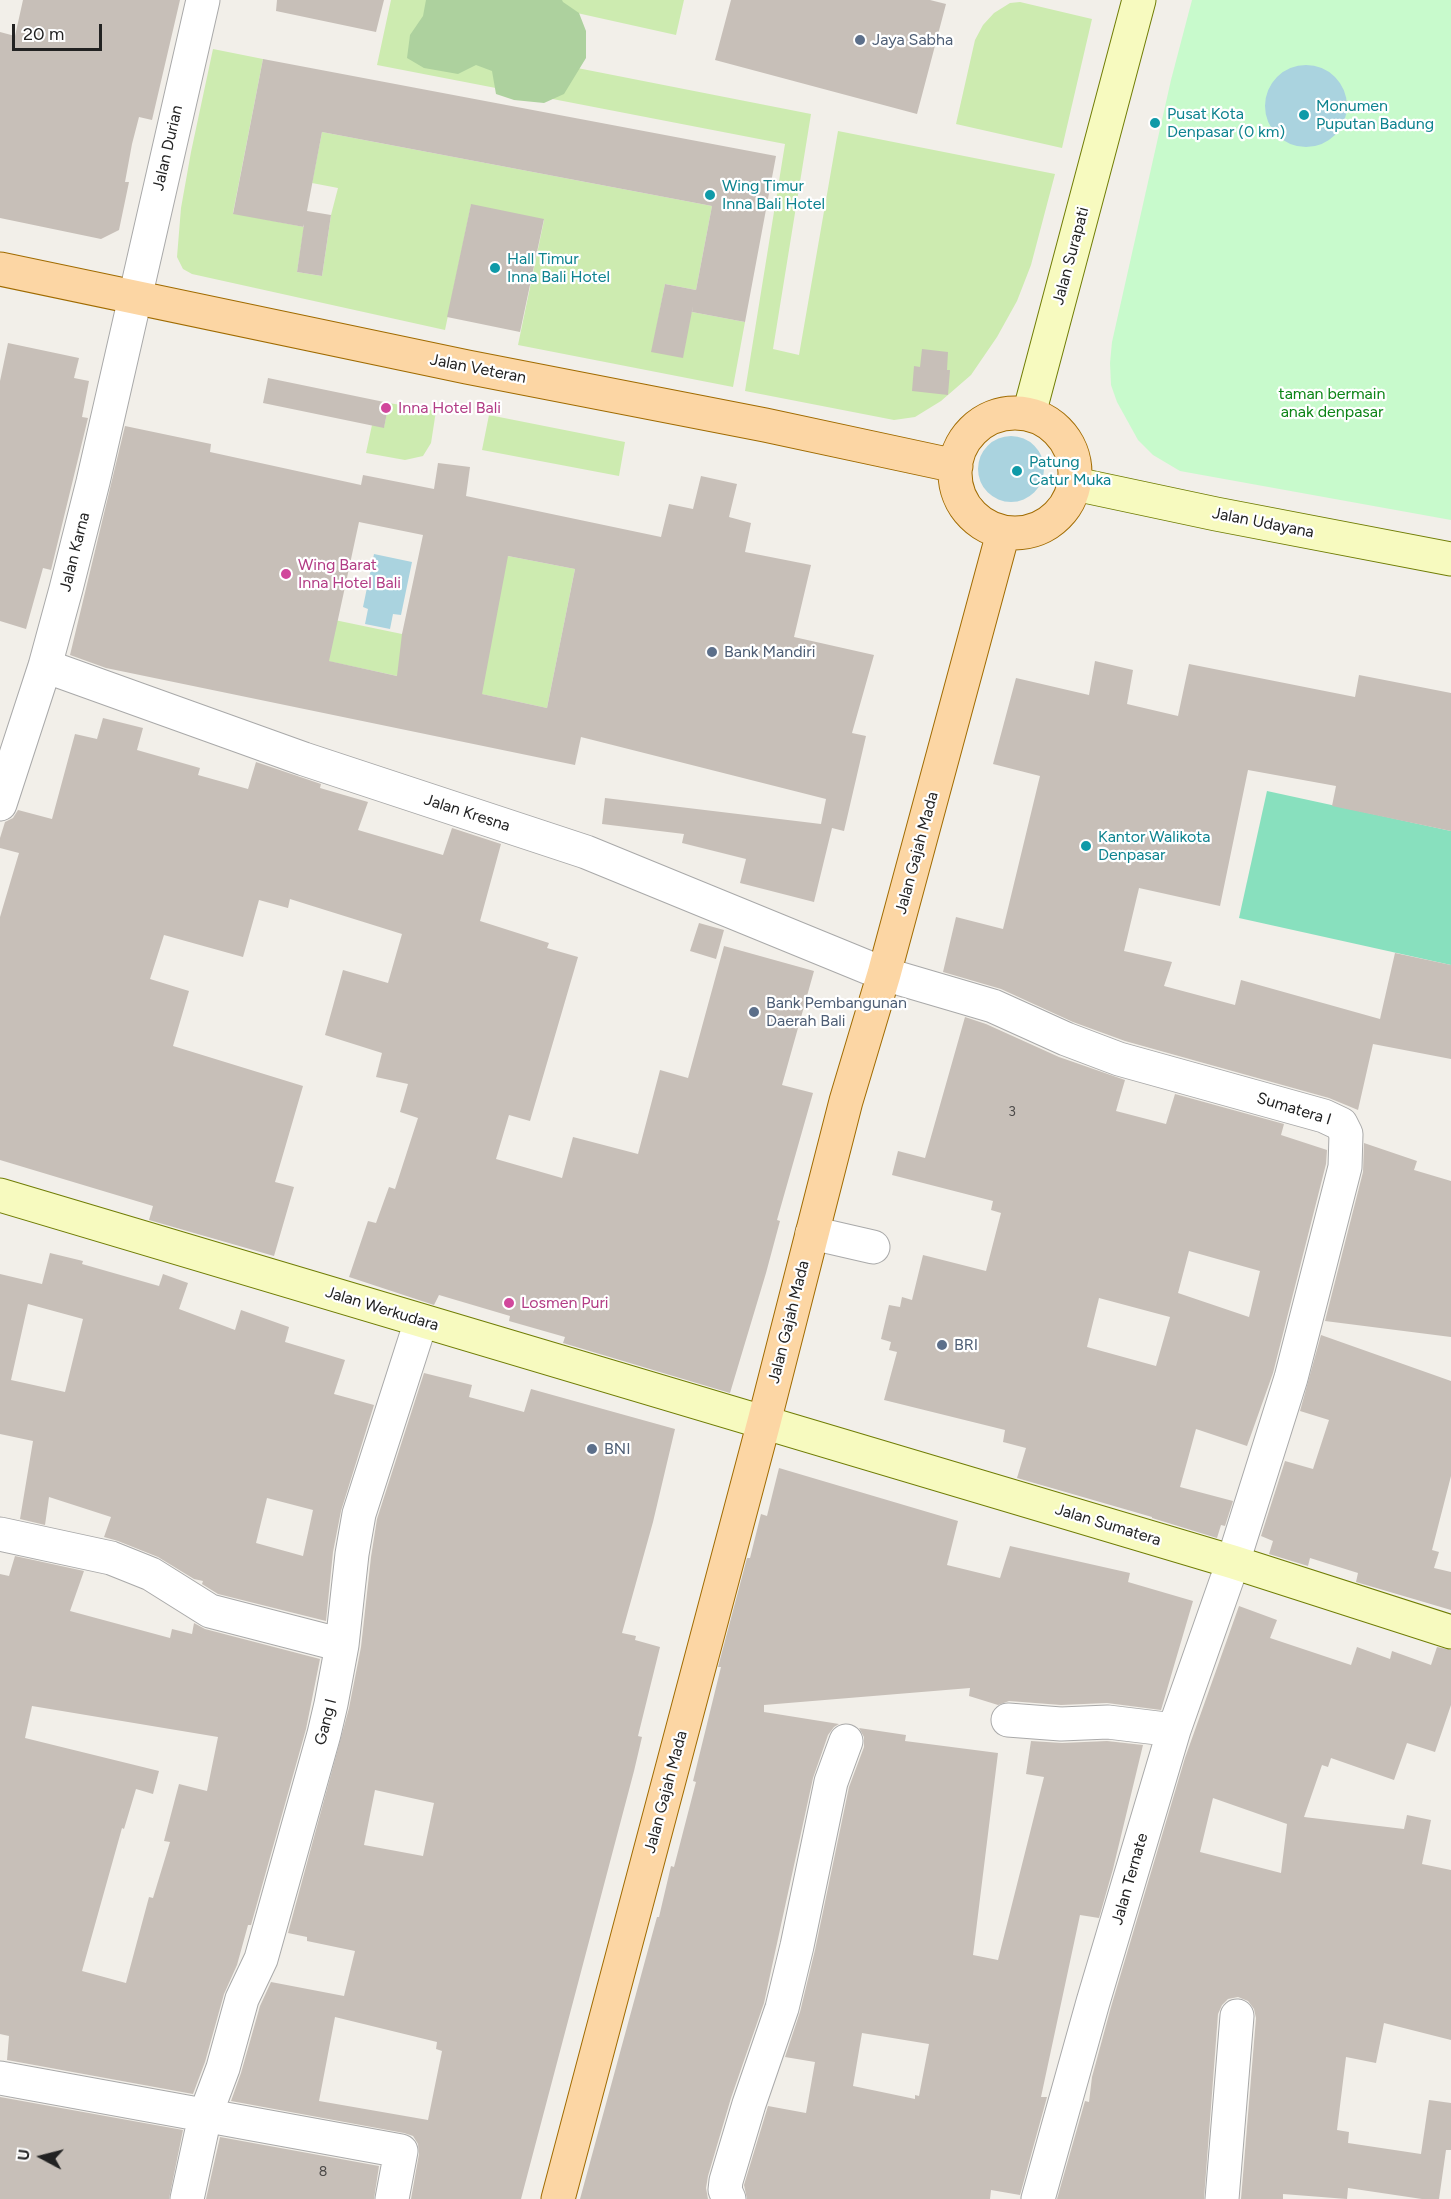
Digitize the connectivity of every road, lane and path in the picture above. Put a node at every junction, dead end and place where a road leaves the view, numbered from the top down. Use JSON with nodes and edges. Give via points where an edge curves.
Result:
{"nodes":[{"id":1,"x":203,"y":0,"type":"edge"},
{"id":2,"x":1139,"y":0,"type":"edge"},
{"id":3,"x":0,"y":269,"type":"edge"},
{"id":4,"x":134,"y":297,"type":"junction"},
{"id":5,"x":1029,"y":414,"type":"junction"},
{"id":6,"x":956,"y":466,"type":"junction"},
{"id":7,"x":1075,"y":484,"type":"junction"},
{"id":8,"x":1003,"y":533,"type":"junction"},
{"id":9,"x":1451,"y":559,"type":"edge"},
{"id":10,"x":45,"y":666,"type":"junction"},
{"id":11,"x":0,"y":804,"type":"edge"},
{"id":12,"x":884,"y":974,"type":"junction"},
{"id":13,"x":0,"y":1195,"type":"edge"},
{"id":14,"x":812,"y":1233,"type":"junction"},
{"id":15,"x":873,"y":1247,"type":"dead end"},
{"id":16,"x":421,"y":1321,"type":"junction"},
{"id":17,"x":764,"y":1422,"type":"junction"},
{"id":18,"x":0,"y":1534,"type":"edge"},
{"id":19,"x":1233,"y":1562,"type":"junction"},
{"id":20,"x":1451,"y":1632,"type":"edge"},
{"id":21,"x":342,"y":1645,"type":"junction"},
{"id":22,"x":1008,"y":1720,"type":"dead end"},
{"id":23,"x":1174,"y":1730,"type":"junction"},
{"id":24,"x":846,"y":1741,"type":"dead end"},
{"id":25,"x":1237,"y":2016,"type":"dead end"},
{"id":26,"x":0,"y":2078,"type":"edge"},
{"id":27,"x":205,"y":2116,"type":"junction"},
{"id":28,"x":187,"y":2199,"type":"edge"},
{"id":29,"x":392,"y":2199,"type":"edge"},
{"id":30,"x":558,"y":2199,"type":"edge"},
{"id":31,"x":729,"y":2199,"type":"edge"},
{"id":32,"x":1038,"y":2199,"type":"edge"},
{"id":33,"x":1222,"y":2199,"type":"edge"}],
"edges":[{"from":1,"to":4,"type":"street","name":"Jalan Durian"},
{"from":2,"to":5,"type":"street","name":"Jalan Surapati"},
{"from":3,"to":4,"type":"main road","name":"Jalan Veteran"},
{"from":4,"to":6,"type":"main road","name":"Jalan Veteran"},
{"from":4,"to":10,"type":"street","name":"Jalan Karna","via":[[93,482]]},
{"from":5,"to":6,"type":"main road","via":[[1009,413],[990,418],[973,430],[962,446]]},
{"from":5,"to":7,"type":"main road","via":[[1060,433],[1070,448]]},
{"from":6,"to":8,"type":"main road","via":[[956,484],[962,501],[972,515]]},
{"from":7,"to":8,"type":"main road","via":[[1057,517],[1040,528]]},
{"from":7,"to":9,"type":"street","name":"Jalan Udayana"},
{"from":8,"to":12,"type":"main road","name":"Jalan Gajah Mada"},
{"from":10,"to":11,"type":"street","name":"Jalan Karna"},
{"from":10,"to":12,"type":"street","name":"Jalan Kresna","via":[[304,759],[586,852]]},
{"from":12,"to":14,"type":"main road","name":"Jalan Gajah Mada"},
{"from":12,"to":19,"type":"street","name":"Sumatera I","via":[[993,1006],[1119,1059],[1341,1124],[1346,1134],[1345,1167],[1291,1378]]},
{"from":13,"to":16,"type":"street","name":"Jalan Werkudara"},
{"from":14,"to":15,"type":"street"},
{"from":14,"to":17,"type":"main road","name":"Jalan Gajah Mada"},
{"from":16,"to":17,"type":"street","name":"Jalan Werkudara"},
{"from":16,"to":21,"type":"street","name":"Gang I","via":[[359,1514]]},
{"from":17,"to":19,"type":"street","name":"Jalan Sumatera"},
{"from":17,"to":30,"type":"main road","name":"Jalan Gajah Mada"},
{"from":18,"to":21,"type":"street","via":[[111,1558],[151,1574],[210,1611]]},
{"from":19,"to":20,"type":"street","name":"Jalan Sumatera"},
{"from":19,"to":23,"type":"street","name":"Jalan Ternate"},
{"from":21,"to":27,"type":"street","name":"Gang I","via":[[324,1734],[261,1959],[242,2000]]},
{"from":22,"to":23,"type":"street","via":[[1108,1722]]},
{"from":23,"to":32,"type":"street","name":"Jalan Ternate"},
{"from":24,"to":31,"type":"street","via":[[827,1799],[782,2007],[726,2181]]},
{"from":25,"to":33,"type":"street"},
{"from":26,"to":27,"type":"street"},
{"from":27,"to":28,"type":"street","name":"Gang I"},
{"from":27,"to":29,"type":"street","via":[[401,2151]]}]}
